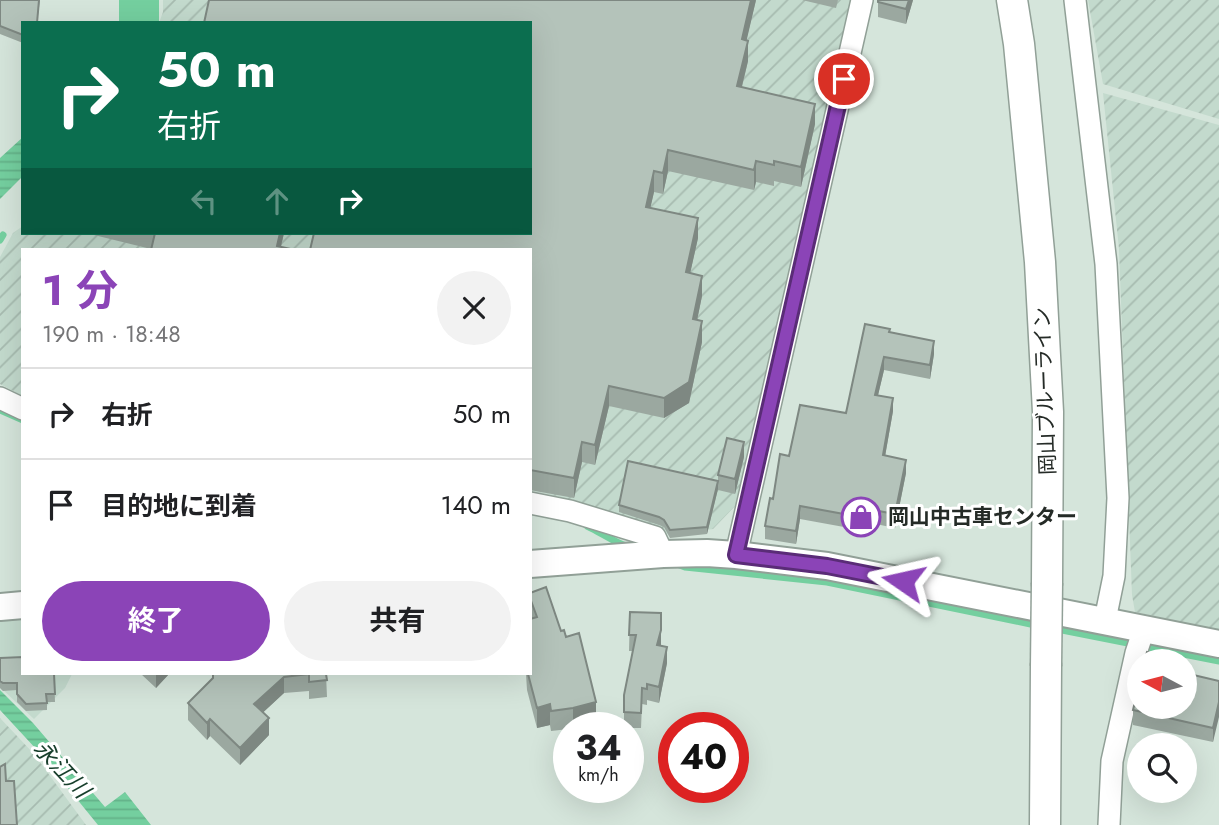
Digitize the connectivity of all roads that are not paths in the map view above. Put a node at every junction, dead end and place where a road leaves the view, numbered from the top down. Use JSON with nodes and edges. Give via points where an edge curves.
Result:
{"nodes":[{"id":1,"x":862,"y":0,"type":"edge"},
{"id":2,"x":1012,"y":0,"type":"edge"},
{"id":3,"x":1075,"y":0,"type":"edge"},
{"id":4,"x":0,"y":398,"type":"edge"},
{"id":5,"x":21,"y":409,"type":"edge"},
{"id":6,"x":532,"y":503,"type":"edge"},
{"id":7,"x":662,"y":554,"type":"junction"},
{"id":8,"x":736,"y":555,"type":"junction"},
{"id":9,"x":532,"y":564,"type":"edge"},
{"id":10,"x":21,"y":605,"type":"edge"},
{"id":11,"x":0,"y":607,"type":"edge"},
{"id":12,"x":1105,"y":620,"type":"junction"},
{"id":13,"x":1144,"y":629,"type":"junction"},
{"id":14,"x":1219,"y":643,"type":"edge"},
{"id":15,"x":1045,"y":825,"type":"edge"},
{"id":16,"x":1109,"y":825,"type":"edge"}],
"edges":[{"from":1,"to":8,"type":"street"},
{"from":2,"to":15,"type":"main road","name":"岡山ブルーライン","bridge":true,"via":[[1041,276],[1048,412]]},
{"from":3,"to":12,"type":"street","via":[[1106,264],[1118,498],[1114,576]]},
{"from":4,"to":5,"type":"street"},
{"from":6,"to":7,"type":"street","via":[[655,537]]},
{"from":7,"to":8,"type":"street"},
{"from":7,"to":9,"type":"street"},
{"from":8,"to":12,"type":"street","via":[[827,566]]},
{"from":10,"to":11,"type":"street"},
{"from":12,"to":13,"type":"street"},
{"from":13,"to":14,"type":"street"},
{"from":13,"to":16,"type":"street","via":[[1112,761]]}]}
